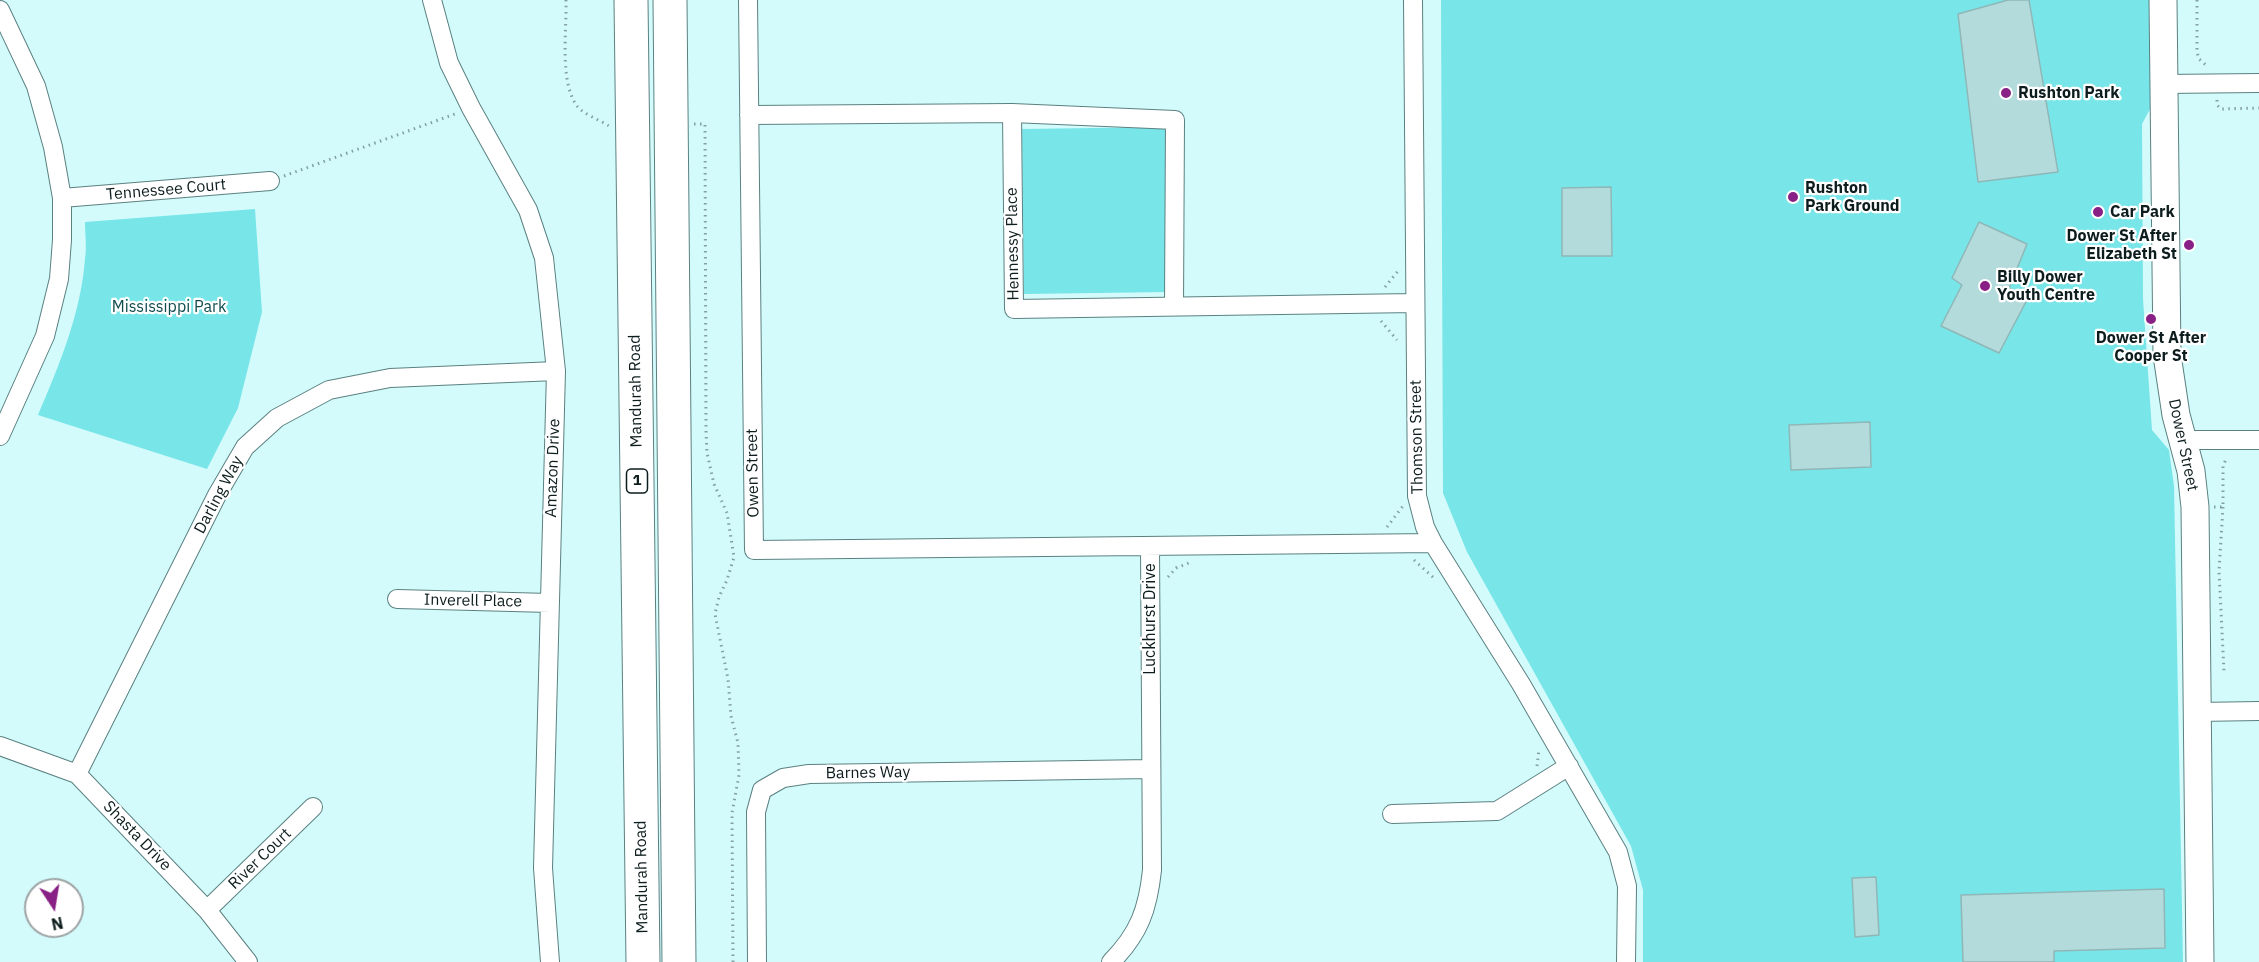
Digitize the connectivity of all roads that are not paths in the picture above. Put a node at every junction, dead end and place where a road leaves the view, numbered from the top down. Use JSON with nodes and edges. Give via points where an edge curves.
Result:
{"nodes":[{"id":1,"x":432,"y":0,"type":"edge"},
{"id":2,"x":631,"y":0,"type":"edge"},
{"id":3,"x":670,"y":0,"type":"edge"},
{"id":4,"x":748,"y":0,"type":"edge"},
{"id":5,"x":1413,"y":0,"type":"edge"},
{"id":6,"x":2163,"y":0,"type":"edge"},
{"id":7,"x":2179,"y":0,"type":"edge"},
{"id":8,"x":0,"y":10,"type":"edge"},
{"id":9,"x":2259,"y":83,"type":"edge"},
{"id":10,"x":2172,"y":84,"type":"junction"},
{"id":11,"x":1012,"y":113,"type":"junction"},
{"id":12,"x":749,"y":116,"type":"junction"},
{"id":13,"x":270,"y":181,"type":"road end"},
{"id":14,"x":62,"y":198,"type":"junction"},
{"id":15,"x":1414,"y":303,"type":"junction"},
{"id":16,"x":1174,"y":306,"type":"junction"},
{"id":17,"x":556,"y":371,"type":"junction"},
{"id":18,"x":0,"y":436,"type":"edge"},
{"id":19,"x":2259,"y":440,"type":"edge"},
{"id":20,"x":2190,"y":441,"type":"junction"},
{"id":21,"x":1433,"y":543,"type":"junction"},
{"id":22,"x":1150,"y":547,"type":"junction"},
{"id":23,"x":397,"y":599,"type":"dead end"},
{"id":24,"x":550,"y":603,"type":"junction"},
{"id":25,"x":2259,"y":711,"type":"edge"},
{"id":26,"x":2204,"y":712,"type":"junction"},
{"id":27,"x":0,"y":746,"type":"edge"},
{"id":28,"x":1569,"y":766,"type":"junction"},
{"id":29,"x":1150,"y":769,"type":"junction"},
{"id":30,"x":77,"y":774,"type":"junction"},
{"id":31,"x":313,"y":807,"type":"dead end"},
{"id":32,"x":1392,"y":814,"type":"dead end"},
{"id":33,"x":207,"y":910,"type":"junction"},
{"id":34,"x":248,"y":962,"type":"edge"},
{"id":35,"x":550,"y":962,"type":"edge"},
{"id":36,"x":643,"y":962,"type":"edge"},
{"id":37,"x":679,"y":962,"type":"edge"},
{"id":38,"x":757,"y":962,"type":"edge"},
{"id":39,"x":1111,"y":962,"type":"edge"},
{"id":40,"x":1626,"y":962,"type":"edge"},
{"id":41,"x":2200,"y":962,"type":"edge"},
{"id":42,"x":2215,"y":962,"type":"edge"}],
"edges":[{"from":1,"to":17,"type":"street","name":"Amazon Drive","via":[[449,63],[528,210],[543,258]]},
{"from":2,"to":36,"type":"highway","name":"Mandurah Road","number":"1"},
{"from":3,"to":37,"type":"highway"},
{"from":4,"to":12,"type":"street","name":"Owen Street"},
{"from":5,"to":15,"type":"street","name":"Thomson Street"},
{"from":6,"to":10,"type":"street","name":"Dower Street"},
{"from":7,"to":10,"type":"street","name":"Dower Street"},
{"from":8,"to":14,"type":"street","via":[[36,86]]},
{"from":9,"to":10,"type":"street"},
{"from":10,"to":20,"type":"street","name":"Dower Street","via":[[2167,355],[2176,415]]},
{"from":11,"to":12,"type":"street"},
{"from":11,"to":16,"type":"street","via":[[1175,120]]},
{"from":11,"to":16,"type":"street","name":"Hennessy Place","via":[[1014,309]]},
{"from":12,"to":22,"type":"street","name":"Owen Street","via":[[754,550]]},
{"from":13,"to":14,"type":"street","name":"Tennessee Court"},
{"from":14,"to":18,"type":"street","via":[[59,279],[45,336]]},
{"from":15,"to":16,"type":"street","name":"Hennessy Place"},
{"from":15,"to":21,"type":"street","name":"Thomson Street","via":[[1417,496]]},
{"from":17,"to":24,"type":"street","name":"Amazon Drive"},
{"from":17,"to":30,"type":"street","name":"Darling Way","via":[[390,378],[329,390],[277,418],[245,447],[217,495]]},
{"from":19,"to":20,"type":"street"},
{"from":20,"to":26,"type":"street","name":"Dower Street"},
{"from":21,"to":22,"type":"street","name":"Luckhurst Drive"},
{"from":21,"to":28,"type":"street","name":"Thomson Street"},
{"from":22,"to":29,"type":"street","name":"Luckhurst Drive"},
{"from":23,"to":24,"type":"street","name":"Inverell Place"},
{"from":24,"to":35,"type":"street","name":"Amazon Drive","via":[[543,868]]},
{"from":25,"to":26,"type":"street"},
{"from":26,"to":41,"type":"street","name":"Dower Street"},
{"from":26,"to":42,"type":"street","name":"Dower Street"},
{"from":27,"to":30,"type":"street","name":"Shasta Drive"},
{"from":28,"to":32,"type":"street","via":[[1497,811]]},
{"from":28,"to":40,"type":"street","name":"Thomson Street","via":[[1618,852],[1627,886]]},
{"from":29,"to":38,"type":"street","name":"Barnes Way","via":[[809,774],[783,778],[762,790],[756,812]]},
{"from":29,"to":39,"type":"street","name":"Luckhurst Drive","via":[[1149,897],[1142,921]]},
{"from":30,"to":33,"type":"street","name":"Shasta Drive"},
{"from":31,"to":33,"type":"street","name":"River Court"},
{"from":33,"to":34,"type":"street","name":"Shasta Drive"}]}
